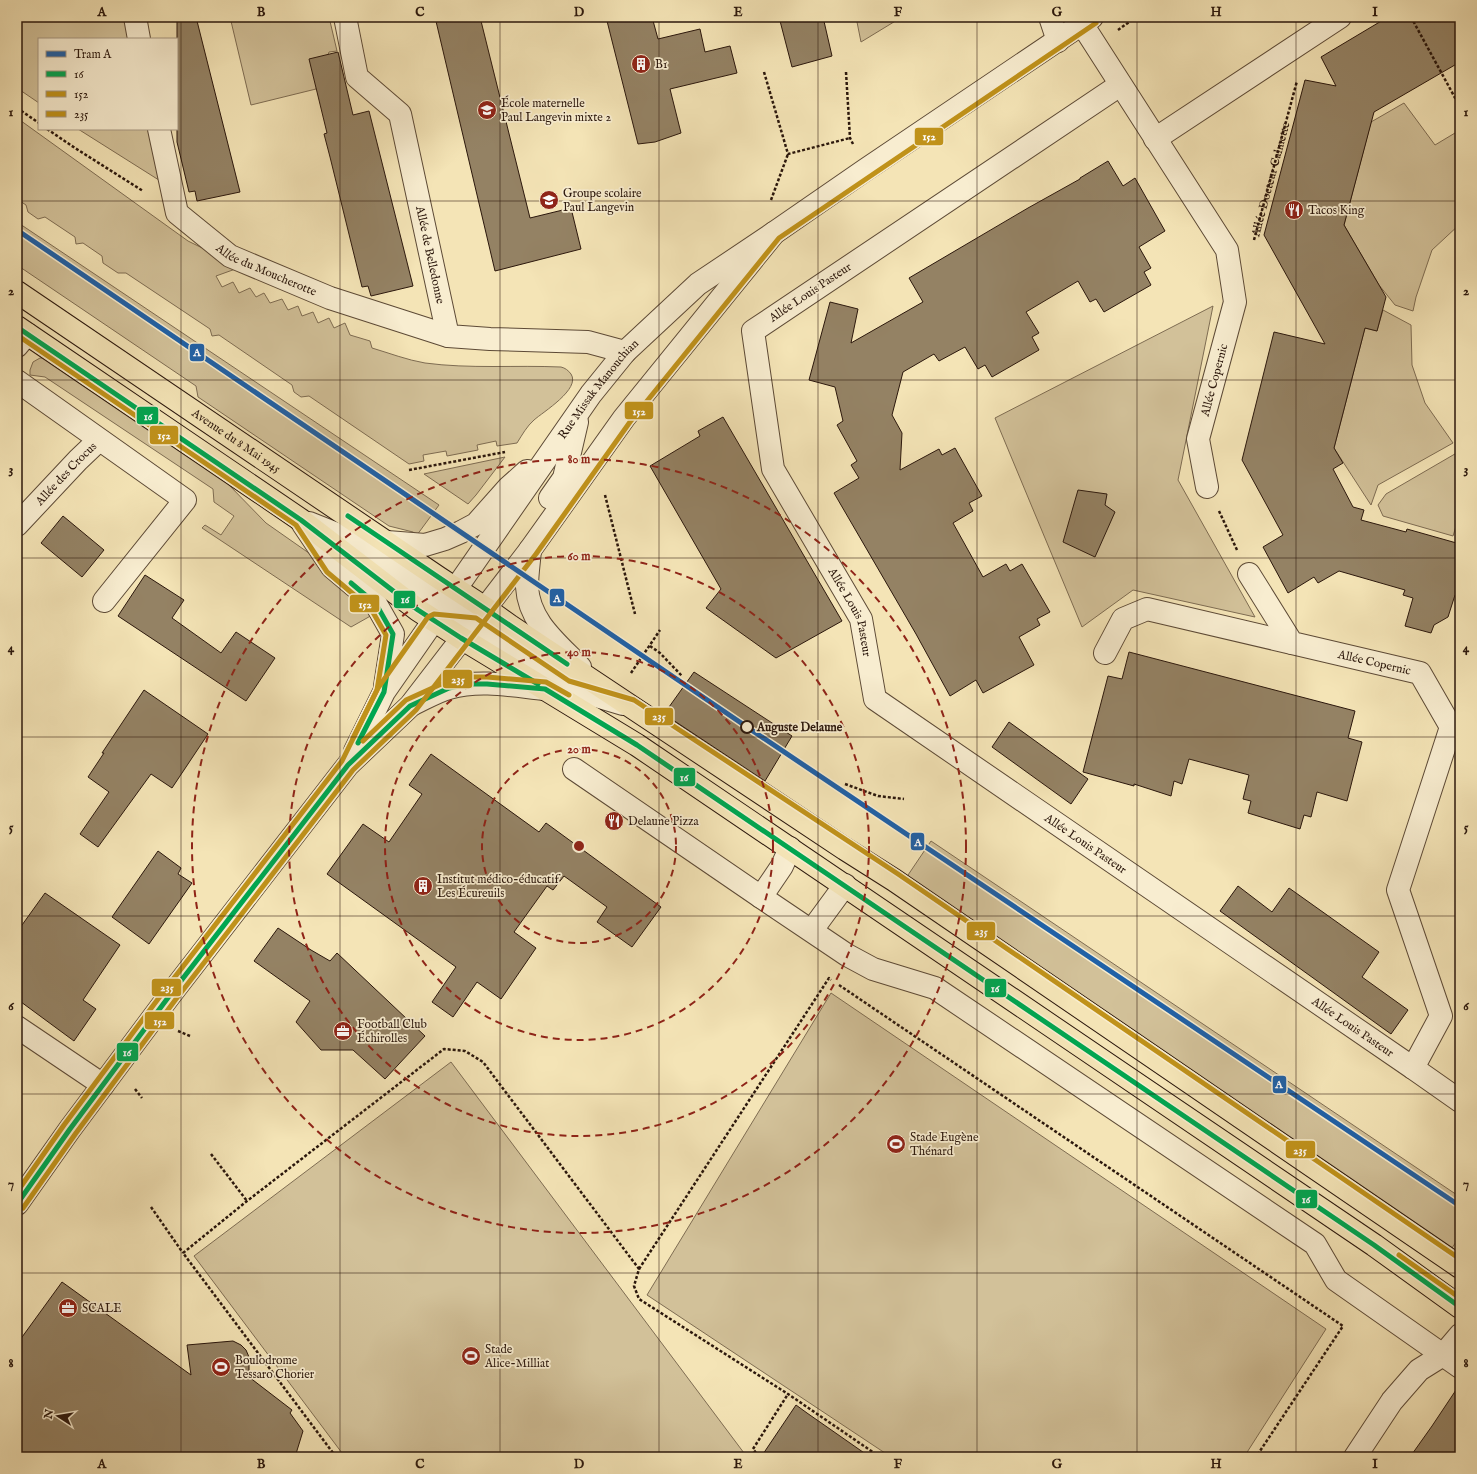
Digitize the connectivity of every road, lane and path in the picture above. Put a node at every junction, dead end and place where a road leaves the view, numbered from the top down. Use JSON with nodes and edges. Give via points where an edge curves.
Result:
{"nodes":[{"id":1,"x":134,"y":17,"type":"edge"},
{"id":2,"x":345,"y":17,"type":"edge"},
{"id":3,"x":1050,"y":17,"type":"edge"},
{"id":4,"x":1340,"y":17,"type":"edge"},
{"id":5,"x":1411,"y":17,"type":"edge"},
{"id":6,"x":1087,"y":21,"type":"edge"},
{"id":7,"x":139,"y":38,"type":"edge"},
{"id":8,"x":1058,"y":41,"type":"junction"},
{"id":9,"x":764,"y":72,"type":"dead end"},
{"id":10,"x":846,"y":72,"type":"dead end"},
{"id":11,"x":1297,"y":79,"type":"dead end"},
{"id":12,"x":1120,"y":85,"type":"junction"},
{"id":13,"x":1460,"y":107,"type":"edge"},
{"id":14,"x":17,"y":108,"type":"edge"},
{"id":15,"x":38,"y":122,"type":"edge"},
{"id":16,"x":48,"y":130,"type":"edge"},
{"id":17,"x":159,"y":130,"type":"edge"},
{"id":18,"x":850,"y":138,"type":"junction"},
{"id":19,"x":1155,"y":139,"type":"junction"},
{"id":20,"x":788,"y":154,"type":"junction"},
{"id":21,"x":865,"y":170,"type":"junction"},
{"id":22,"x":768,"y":206,"type":"dead end"},
{"id":23,"x":177,"y":213,"type":"junction"},
{"id":24,"x":774,"y":233,"type":"junction"},
{"id":25,"x":1227,"y":250,"type":"junction"},
{"id":26,"x":17,"y":292,"type":"edge"},
{"id":27,"x":20,"y":336,"type":"edge"},
{"id":28,"x":452,"y":337,"type":"junction"},
{"id":29,"x":625,"y":352,"type":"junction"},
{"id":30,"x":17,"y":381,"type":"edge"},
{"id":31,"x":580,"y":409,"type":"junction"},
{"id":32,"x":100,"y":440,"type":"junction"},
{"id":33,"x":555,"y":446,"type":"junction"},
{"id":34,"x":508,"y":451,"type":"dead end"},
{"id":35,"x":408,"y":470,"type":"dead end"},
{"id":36,"x":1206,"y":487,"type":"joint"},
{"id":37,"x":605,"y":494,"type":"dead end"},
{"id":38,"x":301,"y":520,"type":"junction"},
{"id":39,"x":17,"y":525,"type":"edge"},
{"id":40,"x":387,"y":542,"type":"junction"},
{"id":41,"x":530,"y":550,"type":"junction"},
{"id":42,"x":1249,"y":574,"type":"joint"},
{"id":43,"x":104,"y":601,"type":"dead end"},
{"id":44,"x":460,"y":614,"type":"junction"},
{"id":45,"x":635,"y":614,"type":"dead end"},
{"id":46,"x":660,"y":630,"type":"dead end"},
{"id":47,"x":1292,"y":643,"type":"junction"},
{"id":48,"x":650,"y":646,"type":"junction"},
{"id":49,"x":1105,"y":653,"type":"dead end"},
{"id":50,"x":630,"y":673,"type":"dead end"},
{"id":51,"x":682,"y":676,"type":"dead end"},
{"id":52,"x":596,"y":683,"type":"junction"},
{"id":53,"x":545,"y":689,"type":"junction"},
{"id":54,"x":384,"y":692,"type":"junction"},
{"id":55,"x":410,"y":706,"type":"junction"},
{"id":56,"x":630,"y":706,"type":"junction"},
{"id":57,"x":1455,"y":724,"type":"edge"},
{"id":58,"x":374,"y":740,"type":"junction"},
{"id":59,"x":348,"y":765,"type":"junction"},
{"id":60,"x":574,"y":769,"type":"dead end"},
{"id":61,"x":845,"y":784,"type":"dead end"},
{"id":62,"x":904,"y":799,"type":"dead end"},
{"id":63,"x":790,"y":848,"type":"junction"},
{"id":64,"x":845,"y":885,"type":"junction"},
{"id":65,"x":761,"y":897,"type":"junction"},
{"id":66,"x":812,"y":930,"type":"junction"},
{"id":67,"x":17,"y":1027,"type":"edge"},
{"id":68,"x":175,"y":1030,"type":"dead end"},
{"id":69,"x":190,"y":1036,"type":"dead end"},
{"id":70,"x":1413,"y":1068,"type":"junction"},
{"id":71,"x":103,"y":1086,"type":"junction"},
{"id":72,"x":133,"y":1086,"type":"dead end"},
{"id":73,"x":142,"y":1098,"type":"dead end"},
{"id":74,"x":1460,"y":1101,"type":"edge"},
{"id":75,"x":211,"y":1154,"type":"dead end"},
{"id":76,"x":247,"y":1201,"type":"junction"},
{"id":77,"x":17,"y":1204,"type":"edge"},
{"id":78,"x":151,"y":1207,"type":"dead end"},
{"id":79,"x":183,"y":1253,"type":"junction"},
{"id":80,"x":1460,"y":1267,"type":"edge"},
{"id":81,"x":639,"y":1269,"type":"junction"},
{"id":82,"x":1460,"y":1307,"type":"edge"},
{"id":83,"x":1460,"y":1335,"type":"edge"},
{"id":84,"x":1452,"y":1361,"type":"edge"},
{"id":85,"x":788,"y":1394,"type":"junction"},
{"id":86,"x":336,"y":1457,"type":"edge"},
{"id":87,"x":759,"y":1457,"type":"edge"},
{"id":88,"x":880,"y":1457,"type":"edge"},
{"id":89,"x":1256,"y":1457,"type":"edge"},
{"id":90,"x":1355,"y":1457,"type":"edge"}],
"edges":[{"from":1,"to":7,"type":"street"},
{"from":2,"to":28,"type":"street","name":"Allée de Belledonne","via":[[357,77],[400,114]]},
{"from":3,"to":8,"type":"street"},
{"from":4,"to":19,"type":"street"},
{"from":5,"to":13,"type":"path"},
{"from":6,"to":8,"type":"street","name":"Rue Missak Manouchian"},
{"from":6,"to":12,"type":"street"},
{"from":8,"to":21,"type":"street","name":"Rue Missak Manouchian"},
{"from":9,"to":20,"type":"path"},
{"from":10,"to":18,"type":"path"},
{"from":11,"to":25,"type":"path","name":"Allée Docteur Calmette","via":[[1253,244]]},
{"from":12,"to":19,"type":"street"},
{"from":12,"to":70,"type":"street","name":"Allée Louis Pasteur","via":[[753,331],[773,469],[861,619],[874,699]]},
{"from":14,"to":15,"type":"path"},
{"from":16,"to":23,"type":"path"},
{"from":17,"to":23,"type":"street"},
{"from":18,"to":20,"type":"path"},
{"from":18,"to":21,"type":"path"},
{"from":19,"to":25,"type":"street"},
{"from":20,"to":22,"type":"path"},
{"from":21,"to":24,"type":"street","name":"Rue Missak Manouchian"},
{"from":23,"to":28,"type":"street","name":"Allée du Moucherotte","via":[[230,256],[330,298]]},
{"from":24,"to":29,"type":"street","name":"Rue Missak Manouchian","via":[[698,284]]},
{"from":24,"to":41,"type":"street","name":"Rue Missak Manouchian","via":[[624,418]]},
{"from":25,"to":36,"type":"street","name":"Allée Copernic","via":[[1235,302],[1198,439]]},
{"from":26,"to":40,"type":"main road","name":"Avenue du 8 Mai 1945"},
{"from":27,"to":38,"type":"main road"},
{"from":28,"to":29,"type":"street","via":[[588,342]]},
{"from":29,"to":31,"type":"street","name":"Rue Missak Manouchian"},
{"from":30,"to":32,"type":"street"},
{"from":31,"to":33,"type":"street","name":"Rue Missak Manouchian"},
{"from":31,"to":44,"type":"street","via":[[564,478],[519,543]]},
{"from":32,"to":39,"type":"street","name":"Allée des Crocus"},
{"from":32,"to":43,"type":"street","via":[[184,500]]},
{"from":33,"to":40,"type":"street","via":[[508,488],[476,524],[445,539],[424,545]]},
{"from":33,"to":44,"type":"street","name":"Rue Missak Manouchian"},
{"from":34,"to":35,"type":"path"},
{"from":36,"to":42,"type":"path"},
{"from":37,"to":45,"type":"path"},
{"from":38,"to":44,"type":"main road","via":[[418,610]]},
{"from":38,"to":54,"type":"street","via":[[332,567],[376,604],[393,634]]},
{"from":40,"to":44,"type":"main road","name":"Avenue du 8 Mai 1945"},
{"from":41,"to":44,"type":"street","name":"Rue Missak Manouchian"},
{"from":41,"to":52,"type":"street","via":[[527,587],[531,607],[541,627]]},
{"from":42,"to":47,"type":"street"},
{"from":44,"to":52,"type":"main road","via":[[510,626]]},
{"from":44,"to":53,"type":"main road"},
{"from":44,"to":54,"type":"street","name":"Rue Missak Manouchian"},
{"from":44,"to":55,"type":"street","name":"Rue Missak Manouchian"},
{"from":44,"to":56,"type":"street","via":[[566,687]]},
{"from":44,"to":58,"type":"street","via":[[386,710]]},
{"from":46,"to":48,"type":"path"},
{"from":47,"to":49,"type":"street","name":"Allée Copernic","via":[[1147,609],[1123,619]]},
{"from":47,"to":57,"type":"street","name":"Allée Copernic","via":[[1420,673]]},
{"from":48,"to":50,"type":"path"},
{"from":48,"to":51,"type":"path"},
{"from":52,"to":56,"type":"main road"},
{"from":53,"to":55,"type":"street","via":[[469,684],[449,688]]},
{"from":53,"to":63,"type":"main road","via":[[637,745]]},
{"from":54,"to":59,"type":"street","name":"Rue Missak Manouchian"},
{"from":55,"to":58,"type":"street","name":"Rue Missak Manouchian"},
{"from":56,"to":80,"type":"main road","via":[[900,884]]},
{"from":57,"to":70,"type":"street","name":"Allée Copernic","via":[[1398,890],[1441,1016]]},
{"from":58,"to":59,"type":"street","name":"Rue Missak Manouchian"},
{"from":59,"to":71,"type":"street","name":"Rue Missak Manouchian"},
{"from":60,"to":65,"type":"street"},
{"from":61,"to":62,"type":"path","via":[[878,796]]},
{"from":63,"to":64,"type":"main road"},
{"from":63,"to":65,"type":"street","via":[[782,866]]},
{"from":64,"to":66,"type":"street"},
{"from":64,"to":82,"type":"main road"},
{"from":65,"to":66,"type":"street"},
{"from":66,"to":84,"type":"street","via":[[847,955],[873,969],[935,988],[1315,1244],[1336,1280]]},
{"from":67,"to":71,"type":"street"},
{"from":68,"to":69,"type":"path"},
{"from":70,"to":74,"type":"street"},
{"from":71,"to":77,"type":"street","name":"Rue Missak Manouchian"},
{"from":72,"to":73,"type":"path"},
{"from":75,"to":76,"type":"path"},
{"from":76,"to":79,"type":"path"},
{"from":76,"to":81,"type":"path","via":[[444,1050],[465,1051],[483,1062]]},
{"from":78,"to":79,"type":"path"},
{"from":79,"to":86,"type":"path"},
{"from":81,"to":85,"type":"path","via":[[634,1286],[639,1299]]},
{"from":81,"to":89,"type":"path","via":[[829,978],[1343,1326]]},
{"from":83,"to":84,"type":"street"},
{"from":84,"to":90,"type":"street","via":[[1418,1370],[1392,1401]]},
{"from":85,"to":87,"type":"path","via":[[753,1449]]},
{"from":85,"to":88,"type":"path"}]}
